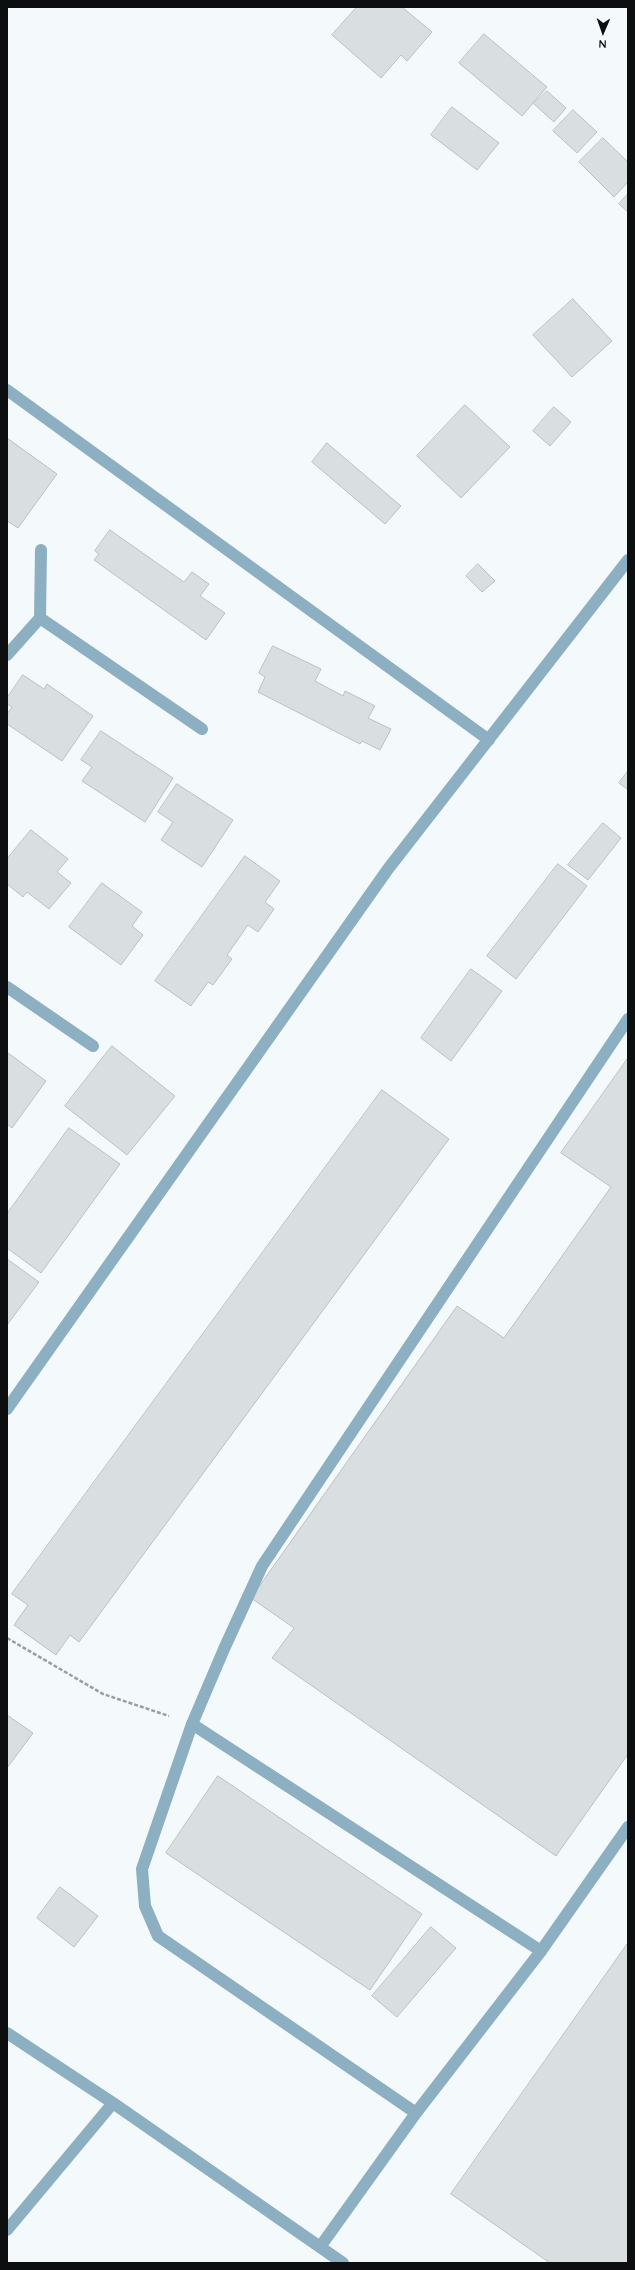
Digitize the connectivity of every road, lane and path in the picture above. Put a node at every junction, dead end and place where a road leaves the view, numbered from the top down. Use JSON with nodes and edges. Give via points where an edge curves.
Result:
{"nodes":[{"id":1,"x":7,"y":390,"type":"edge"},
{"id":2,"x":41,"y":550,"type":"dead end"},
{"id":3,"x":628,"y":560,"type":"edge"},
{"id":4,"x":40,"y":618,"type":"junction"},
{"id":5,"x":7,"y":655,"type":"edge"},
{"id":6,"x":202,"y":729,"type":"dead end"},
{"id":7,"x":489,"y":740,"type":"junction"},
{"id":8,"x":7,"y":987,"type":"edge"},
{"id":9,"x":628,"y":1019,"type":"edge"},
{"id":10,"x":93,"y":1046,"type":"dead end"},
{"id":11,"x":7,"y":1409,"type":"edge"},
{"id":12,"x":7,"y":1638,"type":"edge"},
{"id":13,"x":192,"y":1724,"type":"junction"},
{"id":14,"x":628,"y":1827,"type":"edge"},
{"id":15,"x":541,"y":1951,"type":"junction"},
{"id":16,"x":7,"y":2033,"type":"edge"},
{"id":17,"x":113,"y":2103,"type":"junction"},
{"id":18,"x":416,"y":2113,"type":"junction"},
{"id":19,"x":7,"y":2230,"type":"edge"},
{"id":20,"x":320,"y":2248,"type":"junction"},
{"id":21,"x":343,"y":2263,"type":"edge"}],
"edges":[{"from":1,"to":7,"type":"street"},
{"from":2,"to":4,"type":"street"},
{"from":3,"to":7,"type":"street"},
{"from":4,"to":5,"type":"street"},
{"from":4,"to":6,"type":"street"},
{"from":7,"to":11,"type":"street","via":[[388,869]]},
{"from":8,"to":10,"type":"street"},
{"from":9,"to":13,"type":"street","via":[[262,1566]]},
{"from":12,"to":13,"type":"path","via":[[103,1694]]},
{"from":13,"to":15,"type":"street"},
{"from":13,"to":18,"type":"street","via":[[142,1869],[144,1906],[158,1936]]},
{"from":14,"to":15,"type":"street"},
{"from":15,"to":18,"type":"street"},
{"from":16,"to":17,"type":"street"},
{"from":17,"to":19,"type":"street"},
{"from":17,"to":20,"type":"street"},
{"from":18,"to":20,"type":"street"},
{"from":20,"to":21,"type":"street"}]}
